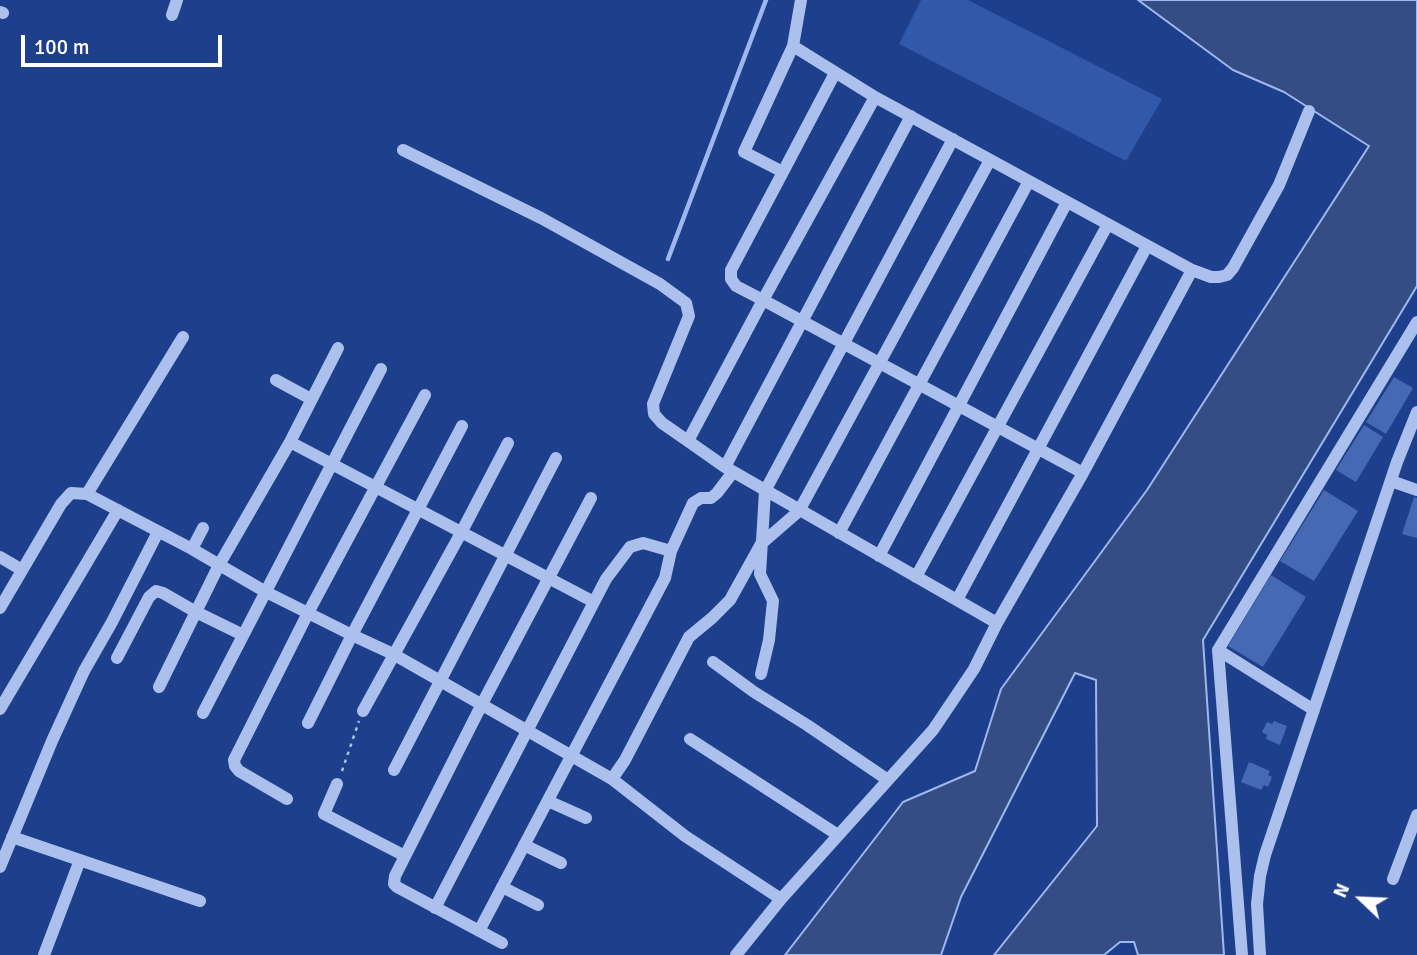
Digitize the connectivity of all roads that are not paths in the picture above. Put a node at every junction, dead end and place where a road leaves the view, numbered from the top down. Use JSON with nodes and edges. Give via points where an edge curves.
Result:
{"nodes":[{"id":1,"x":177,"y":0,"type":"edge"},
{"id":2,"x":801,"y":0,"type":"edge"},
{"id":3,"x":172,"y":15,"type":"dead end"},
{"id":4,"x":793,"y":46,"type":"junction"},
{"id":5,"x":835,"y":73,"type":"junction"},
{"id":6,"x":875,"y":97,"type":"junction"},
{"id":7,"x":1309,"y":111,"type":"dead end"},
{"id":8,"x":911,"y":116,"type":"junction"},
{"id":9,"x":953,"y":139,"type":"junction"},
{"id":10,"x":403,"y":150,"type":"dead end"},
{"id":11,"x":990,"y":160,"type":"junction"},
{"id":12,"x":783,"y":172,"type":"junction"},
{"id":13,"x":1029,"y":181,"type":"junction"},
{"id":14,"x":1067,"y":202,"type":"junction"},
{"id":15,"x":1108,"y":224,"type":"junction"},
{"id":16,"x":1147,"y":246,"type":"junction"},
{"id":17,"x":1192,"y":270,"type":"junction"},
{"id":18,"x":763,"y":300,"type":"junction"},
{"id":19,"x":802,"y":322,"type":"junction"},
{"id":20,"x":1417,"y":322,"type":"edge"},
{"id":21,"x":183,"y":337,"type":"dead end"},
{"id":22,"x":843,"y":344,"type":"junction"},
{"id":23,"x":338,"y":348,"type":"dead end"},
{"id":24,"x":879,"y":363,"type":"junction"},
{"id":25,"x":381,"y":369,"type":"dead end"},
{"id":26,"x":276,"y":380,"type":"dead end"},
{"id":27,"x":919,"y":385,"type":"junction"},
{"id":28,"x":425,"y":395,"type":"dead end"},
{"id":29,"x":312,"y":399,"type":"junction"},
{"id":30,"x":960,"y":406,"type":"junction"},
{"id":31,"x":1417,"y":412,"type":"edge"},
{"id":32,"x":462,"y":426,"type":"dead end"},
{"id":33,"x":999,"y":427,"type":"junction"},
{"id":34,"x":688,"y":441,"type":"junction"},
{"id":35,"x":290,"y":442,"type":"junction"},
{"id":36,"x":508,"y":443,"type":"dead end"},
{"id":37,"x":1038,"y":448,"type":"junction"},
{"id":38,"x":556,"y":458,"type":"dead end"},
{"id":39,"x":332,"y":464,"type":"junction"},
{"id":40,"x":729,"y":469,"type":"junction"},
{"id":41,"x":1083,"y":473,"type":"junction"},
{"id":42,"x":1391,"y":481,"type":"junction"},
{"id":43,"x":375,"y":487,"type":"junction"},
{"id":44,"x":1417,"y":490,"type":"edge"},
{"id":45,"x":765,"y":491,"type":"junction"},
{"id":46,"x":87,"y":494,"type":"junction"},
{"id":47,"x":591,"y":498,"type":"dead end"},
{"id":48,"x":417,"y":509,"type":"junction"},
{"id":49,"x":118,"y":510,"type":"junction"},
{"id":50,"x":799,"y":511,"type":"junction"},
{"id":51,"x":203,"y":527,"type":"dead end"},
{"id":52,"x":158,"y":532,"type":"junction"},
{"id":53,"x":461,"y":533,"type":"junction"},
{"id":54,"x":839,"y":533,"type":"junction"},
{"id":55,"x":761,"y":544,"type":"junction"},
{"id":56,"x":192,"y":549,"type":"junction"},
{"id":57,"x":671,"y":551,"type":"junction"},
{"id":58,"x":505,"y":556,"type":"junction"},
{"id":59,"x":879,"y":556,"type":"junction"},
{"id":60,"x":0,"y":557,"type":"edge"},
{"id":61,"x":219,"y":565,"type":"junction"},
{"id":62,"x":22,"y":570,"type":"junction"},
{"id":63,"x":916,"y":577,"type":"junction"},
{"id":64,"x":548,"y":579,"type":"junction"},
{"id":65,"x":265,"y":592,"type":"junction"},
{"id":66,"x":957,"y":600,"type":"junction"},
{"id":67,"x":594,"y":602,"type":"junction"},
{"id":68,"x":0,"y":608,"type":"edge"},
{"id":69,"x":196,"y":612,"type":"junction"},
{"id":70,"x":308,"y":613,"type":"junction"},
{"id":71,"x":113,"y":622,"type":"junction"},
{"id":72,"x":997,"y":623,"type":"junction"},
{"id":73,"x":132,"y":631,"type":"junction"},
{"id":74,"x":243,"y":635,"type":"junction"},
{"id":75,"x":352,"y":635,"type":"junction"},
{"id":76,"x":1218,"y":650,"type":"junction"},
{"id":77,"x":393,"y":654,"type":"junction"},
{"id":78,"x":117,"y":658,"type":"dead end"},
{"id":79,"x":713,"y":662,"type":"dead end"},
{"id":80,"x":761,"y":674,"type":"dead end"},
{"id":81,"x":440,"y":680,"type":"junction"},
{"id":82,"x":159,"y":687,"type":"dead end"},
{"id":83,"x":482,"y":704,"type":"junction"},
{"id":84,"x":0,"y":709,"type":"edge"},
{"id":85,"x":1314,"y":710,"type":"junction"},
{"id":86,"x":363,"y":711,"type":"road end"},
{"id":87,"x":203,"y":713,"type":"dead end"},
{"id":88,"x":308,"y":723,"type":"dead end"},
{"id":89,"x":527,"y":730,"type":"junction"},
{"id":90,"x":690,"y":739,"type":"dead end"},
{"id":91,"x":571,"y":756,"type":"junction"},
{"id":92,"x":394,"y":770,"type":"dead end"},
{"id":93,"x":612,"y":779,"type":"junction"},
{"id":94,"x":888,"y":780,"type":"junction"},
{"id":95,"x":337,"y":784,"type":"road end"},
{"id":96,"x":287,"y":799,"type":"dead end"},
{"id":97,"x":548,"y":801,"type":"junction"},
{"id":98,"x":1417,"y":815,"type":"edge"},
{"id":99,"x":586,"y":818,"type":"dead end"},
{"id":100,"x":838,"y":835,"type":"junction"},
{"id":101,"x":12,"y":837,"type":"junction"},
{"id":102,"x":524,"y":845,"type":"junction"},
{"id":103,"x":405,"y":856,"type":"junction"},
{"id":104,"x":80,"y":860,"type":"junction"},
{"id":105,"x":561,"y":863,"type":"dead end"},
{"id":106,"x":0,"y":867,"type":"edge"},
{"id":107,"x":1393,"y":879,"type":"dead end"},
{"id":108,"x":502,"y":887,"type":"junction"},
{"id":109,"x":781,"y":899,"type":"junction"},
{"id":110,"x":200,"y":901,"type":"dead end"},
{"id":111,"x":538,"y":905,"type":"dead end"},
{"id":112,"x":435,"y":908,"type":"junction"},
{"id":113,"x":479,"y":931,"type":"junction"},
{"id":114,"x":502,"y":943,"type":"dead end"},
{"id":115,"x":44,"y":955,"type":"edge"},
{"id":116,"x":736,"y":955,"type":"edge"},
{"id":117,"x":1242,"y":955,"type":"edge"},
{"id":118,"x":1260,"y":955,"type":"edge"}],
"edges":[{"from":1,"to":3,"type":"street"},
{"from":2,"to":4,"type":"street"},
{"from":4,"to":5,"type":"street"},
{"from":4,"to":12,"type":"street","via":[[744,152]]},
{"from":5,"to":6,"type":"street"},
{"from":5,"to":12,"type":"street"},
{"from":6,"to":8,"type":"street"},
{"from":6,"to":18,"type":"street"},
{"from":7,"to":17,"type":"street","via":[[1279,185],[1233,268],[1219,277]]},
{"from":8,"to":9,"type":"street"},
{"from":8,"to":19,"type":"street"},
{"from":9,"to":11,"type":"street"},
{"from":9,"to":22,"type":"street"},
{"from":10,"to":34,"type":"street","via":[[541,218],[686,303],[689,316],[653,404],[662,423]]},
{"from":11,"to":13,"type":"street"},
{"from":11,"to":24,"type":"street"},
{"from":12,"to":18,"type":"street","via":[[731,270],[736,286]]},
{"from":13,"to":14,"type":"street"},
{"from":13,"to":27,"type":"street"},
{"from":14,"to":15,"type":"street"},
{"from":14,"to":30,"type":"street"},
{"from":15,"to":16,"type":"street"},
{"from":15,"to":33,"type":"street"},
{"from":16,"to":17,"type":"street"},
{"from":16,"to":37,"type":"street"},
{"from":17,"to":41,"type":"street"},
{"from":18,"to":19,"type":"street"},
{"from":18,"to":34,"type":"street"},
{"from":19,"to":22,"type":"street"},
{"from":19,"to":40,"type":"street"},
{"from":20,"to":76,"type":"street"},
{"from":21,"to":46,"type":"street"},
{"from":22,"to":24,"type":"street"},
{"from":22,"to":45,"type":"street"},
{"from":23,"to":29,"type":"street"},
{"from":24,"to":27,"type":"street"},
{"from":24,"to":50,"type":"street"},
{"from":25,"to":39,"type":"street"},
{"from":26,"to":29,"type":"street"},
{"from":27,"to":30,"type":"street"},
{"from":27,"to":54,"type":"street"},
{"from":28,"to":43,"type":"street"},
{"from":29,"to":35,"type":"street"},
{"from":30,"to":33,"type":"street"},
{"from":30,"to":59,"type":"street"},
{"from":31,"to":42,"type":"street"},
{"from":32,"to":48,"type":"street"},
{"from":33,"to":37,"type":"street"},
{"from":33,"to":63,"type":"street"},
{"from":34,"to":40,"type":"street"},
{"from":35,"to":39,"type":"street"},
{"from":35,"to":61,"type":"street"},
{"from":36,"to":53,"type":"street"},
{"from":37,"to":41,"type":"street"},
{"from":37,"to":66,"type":"street"},
{"from":38,"to":58,"type":"street"},
{"from":39,"to":43,"type":"street"},
{"from":39,"to":65,"type":"street"},
{"from":40,"to":45,"type":"street"},
{"from":40,"to":57,"type":"street","via":[[718,494],[693,503]]},
{"from":41,"to":72,"type":"street"},
{"from":42,"to":44,"type":"street"},
{"from":42,"to":85,"type":"street"},
{"from":43,"to":48,"type":"street"},
{"from":43,"to":70,"type":"street"},
{"from":45,"to":50,"type":"street"},
{"from":45,"to":55,"type":"street"},
{"from":46,"to":49,"type":"street"},
{"from":46,"to":62,"type":"street","via":[[71,493],[61,503]]},
{"from":47,"to":64,"type":"street"},
{"from":48,"to":53,"type":"street"},
{"from":48,"to":75,"type":"street"},
{"from":49,"to":52,"type":"street"},
{"from":49,"to":84,"type":"street"},
{"from":50,"to":54,"type":"street"},
{"from":50,"to":55,"type":"street"},
{"from":51,"to":56,"type":"street"},
{"from":52,"to":56,"type":"street"},
{"from":52,"to":71,"type":"street"},
{"from":53,"to":58,"type":"street"},
{"from":53,"to":77,"type":"street"},
{"from":54,"to":59,"type":"street"},
{"from":55,"to":80,"type":"street","via":[[760,574],[773,600]]},
{"from":55,"to":93,"type":"street","via":[[730,600],[689,637]]},
{"from":56,"to":61,"type":"street"},
{"from":57,"to":67,"type":"street","via":[[643,543],[630,547]]},
{"from":57,"to":91,"type":"street","via":[[665,578]]},
{"from":58,"to":64,"type":"street"},
{"from":58,"to":81,"type":"street"},
{"from":59,"to":63,"type":"street"},
{"from":60,"to":62,"type":"street"},
{"from":61,"to":65,"type":"street"},
{"from":61,"to":69,"type":"street"},
{"from":62,"to":68,"type":"street"},
{"from":63,"to":66,"type":"street"},
{"from":64,"to":67,"type":"street"},
{"from":64,"to":83,"type":"street"},
{"from":65,"to":70,"type":"street"},
{"from":65,"to":74,"type":"street"},
{"from":66,"to":72,"type":"street"},
{"from":67,"to":89,"type":"street"},
{"from":69,"to":73,"type":"street","via":[[156,591]]},
{"from":69,"to":74,"type":"street"},
{"from":69,"to":82,"type":"street"},
{"from":70,"to":75,"type":"street"},
{"from":70,"to":96,"type":"street","via":[[234,760],[239,771]]},
{"from":71,"to":73,"type":"street"},
{"from":71,"to":101,"type":"street","via":[[78,682]]},
{"from":72,"to":94,"type":"street","via":[[933,730]]},
{"from":73,"to":78,"type":"street"},
{"from":74,"to":87,"type":"street"},
{"from":75,"to":77,"type":"street"},
{"from":75,"to":88,"type":"street"},
{"from":76,"to":85,"type":"street"},
{"from":76,"to":117,"type":"street"},
{"from":77,"to":81,"type":"street"},
{"from":77,"to":86,"type":"street"},
{"from":79,"to":94,"type":"street"},
{"from":81,"to":83,"type":"street"},
{"from":81,"to":92,"type":"street"},
{"from":83,"to":89,"type":"street"},
{"from":83,"to":103,"type":"street"},
{"from":85,"to":118,"type":"street","via":[[1260,876]]},
{"from":89,"to":91,"type":"street"},
{"from":89,"to":112,"type":"street"},
{"from":90,"to":100,"type":"street"},
{"from":91,"to":93,"type":"street"},
{"from":91,"to":97,"type":"street"},
{"from":93,"to":109,"type":"street","via":[[685,836]]},
{"from":94,"to":100,"type":"street"},
{"from":95,"to":103,"type":"street","via":[[324,814]]},
{"from":97,"to":99,"type":"street"},
{"from":97,"to":102,"type":"street"},
{"from":98,"to":107,"type":"street"},
{"from":100,"to":109,"type":"street"},
{"from":101,"to":104,"type":"street"},
{"from":101,"to":106,"type":"street"},
{"from":102,"to":105,"type":"street"},
{"from":102,"to":108,"type":"street"},
{"from":103,"to":112,"type":"street","via":[[394,884]]},
{"from":104,"to":110,"type":"street"},
{"from":104,"to":115,"type":"street"},
{"from":108,"to":111,"type":"street"},
{"from":108,"to":113,"type":"street"},
{"from":109,"to":116,"type":"street"},
{"from":112,"to":113,"type":"street"},
{"from":113,"to":114,"type":"street"}]}
